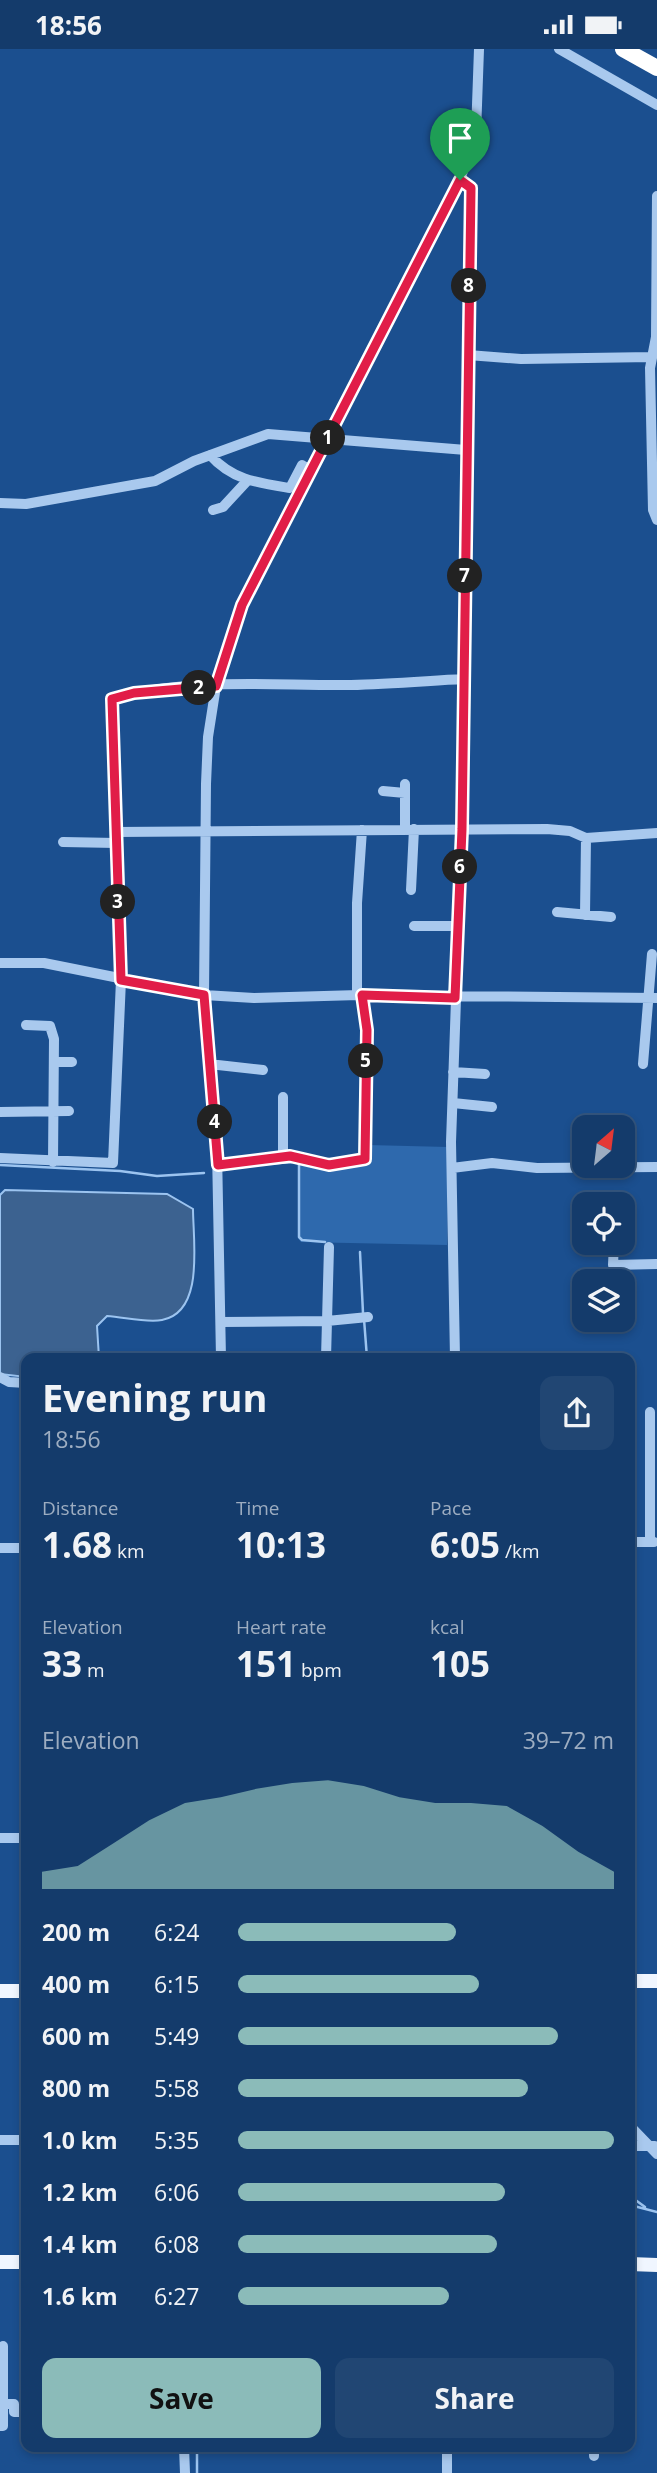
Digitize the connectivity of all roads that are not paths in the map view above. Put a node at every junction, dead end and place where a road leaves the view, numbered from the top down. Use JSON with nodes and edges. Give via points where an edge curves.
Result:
{"nodes":[{"id":1,"x":479,"y":49,"type":"edge"},
{"id":2,"x":559,"y":49,"type":"edge"},
{"id":3,"x":623,"y":49,"type":"edge"},
{"id":4,"x":657,"y":68,"type":"edge"},
{"id":5,"x":657,"y":105,"type":"edge"},
{"id":6,"x":460,"y":180,"type":"junction"},
{"id":7,"x":657,"y":196,"type":"edge"},
{"id":8,"x":468,"y":355,"type":"junction"},
{"id":9,"x":652,"y":357,"type":"junction"},
{"id":10,"x":327,"y":439,"type":"junction"},
{"id":11,"x":466,"y":450,"type":"junction"},
{"id":12,"x":210,"y":455,"type":"junction"},
{"id":13,"x":311,"y":470,"type":"junction"},
{"id":14,"x":247,"y":481,"type":"junction"},
{"id":15,"x":0,"y":503,"type":"edge"},
{"id":16,"x":214,"y":510,"type":"dead end"},
{"id":17,"x":657,"y":520,"type":"edge"},
{"id":18,"x":463,"y":679,"type":"junction"},
{"id":19,"x":216,"y":686,"type":"junction"},
{"id":20,"x":383,"y":791,"type":"dead end"},
{"id":21,"x":410,"y":829,"type":"junction"},
{"id":22,"x":462,"y":829,"type":"junction"},
{"id":23,"x":362,"y":830,"type":"junction"},
{"id":24,"x":205,"y":832,"type":"junction"},
{"id":25,"x":657,"y":834,"type":"edge"},
{"id":26,"x":116,"y":837,"type":"junction"},
{"id":27,"x":586,"y":838,"type":"junction"},
{"id":28,"x":63,"y":842,"type":"dead end"},
{"id":29,"x":411,"y":890,"type":"dead end"},
{"id":30,"x":556,"y":912,"type":"dead end"},
{"id":31,"x":585,"y":915,"type":"junction"},
{"id":32,"x":611,"y":916,"type":"dead end"},
{"id":33,"x":414,"y":926,"type":"dead end"},
{"id":34,"x":459,"y":926,"type":"junction"},
{"id":35,"x":652,"y":954,"type":"dead end"},
{"id":36,"x":0,"y":963,"type":"edge"},
{"id":37,"x":121,"y":980,"type":"junction"},
{"id":38,"x":204,"y":995,"type":"junction"},
{"id":39,"x":359,"y":995,"type":"junction"},
{"id":40,"x":455,"y":998,"type":"junction"},
{"id":41,"x":653,"y":998,"type":"edge"},
{"id":42,"x":26,"y":1025,"type":"dead end"},
{"id":43,"x":54,"y":1062,"type":"junction"},
{"id":44,"x":72,"y":1062,"type":"dead end"},
{"id":45,"x":209,"y":1064,"type":"junction"},
{"id":46,"x":643,"y":1064,"type":"dead end"},
{"id":47,"x":263,"y":1070,"type":"dead end"},
{"id":48,"x":453,"y":1072,"type":"junction"},
{"id":49,"x":485,"y":1074,"type":"dead end"},
{"id":50,"x":283,"y":1097,"type":"dead end"},
{"id":51,"x":453,"y":1103,"type":"junction"},
{"id":52,"x":492,"y":1107,"type":"dead end"},
{"id":53,"x":54,"y":1111,"type":"junction"},
{"id":54,"x":69,"y":1111,"type":"dead end"},
{"id":55,"x":0,"y":1112,"type":"edge"},
{"id":56,"x":283,"y":1157,"type":"junction"},
{"id":57,"x":0,"y":1159,"type":"edge"},
{"id":58,"x":53,"y":1162,"type":"junction"},
{"id":59,"x":218,"y":1165,"type":"junction"},
{"id":60,"x":657,"y":1167,"type":"edge"},
{"id":61,"x":452,"y":1168,"type":"junction"},
{"id":62,"x":328,"y":1247,"type":"dead end"},
{"id":63,"x":614,"y":1255,"type":"edge"},
{"id":64,"x":657,"y":1264,"type":"edge"},
{"id":65,"x":365,"y":1318,"type":"dead end"},
{"id":66,"x":327,"y":1321,"type":"junction"},
{"id":67,"x":221,"y":1322,"type":"junction"},
{"id":68,"x":221,"y":1353,"type":"edge"},
{"id":69,"x":326,"y":1353,"type":"edge"},
{"id":70,"x":455,"y":1353,"type":"edge"},
{"id":71,"x":0,"y":1377,"type":"edge"},
{"id":72,"x":21,"y":1383,"type":"edge"},
{"id":73,"x":650,"y":1412,"type":"dead end"},
{"id":74,"x":635,"y":1542,"type":"edge"},
{"id":75,"x":653,"y":1542,"type":"edge"},
{"id":76,"x":0,"y":1548,"type":"edge"},
{"id":77,"x":21,"y":1548,"type":"edge"},
{"id":78,"x":0,"y":1838,"type":"edge"},
{"id":79,"x":21,"y":1838,"type":"edge"},
{"id":80,"x":635,"y":1981,"type":"edge"},
{"id":81,"x":657,"y":1981,"type":"edge"},
{"id":82,"x":0,"y":1991,"type":"edge"},
{"id":83,"x":21,"y":1991,"type":"edge"},
{"id":84,"x":635,"y":2131,"type":"edge"},
{"id":85,"x":0,"y":2140,"type":"edge"},
{"id":86,"x":21,"y":2140,"type":"edge"},
{"id":87,"x":635,"y":2147,"type":"edge"},
{"id":88,"x":655,"y":2149,"type":"edge"},
{"id":89,"x":0,"y":2262,"type":"edge"},
{"id":90,"x":21,"y":2262,"type":"edge"},
{"id":91,"x":635,"y":2264,"type":"edge"},
{"id":92,"x":657,"y":2265,"type":"edge"},
{"id":93,"x":3,"y":2346,"type":"dead end"},
{"id":94,"x":1,"y":2384,"type":"edge"},
{"id":95,"x":3,"y":2404,"type":"junction"},
{"id":96,"x":21,"y":2412,"type":"edge"},
{"id":97,"x":0,"y":2426,"type":"edge"},
{"id":98,"x":184,"y":2452,"type":"edge"},
{"id":99,"x":447,"y":2452,"type":"edge"},
{"id":100,"x":185,"y":2473,"type":"edge"},
{"id":101,"x":447,"y":2473,"type":"edge"}],
"edges":[{"from":1,"to":6,"type":"street","via":[[476,133]]},
{"from":2,"to":5,"type":"street"},
{"from":3,"to":4,"type":"highway"},
{"from":6,"to":8,"type":"street","via":[[471,188]]},
{"from":6,"to":10,"type":"street"},
{"from":7,"to":9,"type":"street"},
{"from":8,"to":9,"type":"street"},
{"from":8,"to":11,"type":"street"},
{"from":9,"to":17,"type":"street","via":[[653,510]]},
{"from":10,"to":11,"type":"street"},
{"from":10,"to":12,"type":"street","via":[[268,433]]},
{"from":10,"to":13,"type":"street"},
{"from":11,"to":18,"type":"street"},
{"from":12,"to":14,"type":"street"},
{"from":12,"to":15,"type":"street","via":[[155,481],[26,505]]},
{"from":13,"to":14,"type":"street","via":[[302,465],[289,488]]},
{"from":13,"to":19,"type":"street","via":[[242,605]]},
{"from":14,"to":16,"type":"street"},
{"from":18,"to":19,"type":"street"},
{"from":18,"to":22,"type":"street"},
{"from":19,"to":24,"type":"street","via":[[208,737]]},
{"from":19,"to":26,"type":"street","via":[[112,699]]},
{"from":20,"to":21,"type":"street","via":[[405,788]]},
{"from":21,"to":22,"type":"street"},
{"from":21,"to":23,"type":"street"},
{"from":21,"to":29,"type":"street"},
{"from":22,"to":27,"type":"street","via":[[547,829]]},
{"from":22,"to":34,"type":"street"},
{"from":23,"to":24,"type":"street"},
{"from":23,"to":39,"type":"street","via":[[357,903]]},
{"from":24,"to":26,"type":"street"},
{"from":24,"to":38,"type":"street"},
{"from":25,"to":27,"type":"street"},
{"from":26,"to":28,"type":"street"},
{"from":26,"to":37,"type":"street"},
{"from":27,"to":31,"type":"street"},
{"from":30,"to":31,"type":"street"},
{"from":31,"to":32,"type":"street"},
{"from":33,"to":34,"type":"street"},
{"from":34,"to":40,"type":"street"},
{"from":35,"to":41,"type":"street"},
{"from":36,"to":37,"type":"street","via":[[44,963]]},
{"from":37,"to":38,"type":"street"},
{"from":37,"to":58,"type":"street","via":[[113,1163]]},
{"from":38,"to":39,"type":"street"},
{"from":38,"to":45,"type":"street"},
{"from":39,"to":40,"type":"street"},
{"from":39,"to":56,"type":"street","via":[[367,1030],[365,1159],[329,1165]]},
{"from":40,"to":41,"type":"street"},
{"from":40,"to":48,"type":"street"},
{"from":41,"to":46,"type":"street"},
{"from":42,"to":43,"type":"street","via":[[50,1025]]},
{"from":43,"to":44,"type":"street"},
{"from":43,"to":53,"type":"street"},
{"from":45,"to":47,"type":"street"},
{"from":45,"to":59,"type":"street"},
{"from":48,"to":49,"type":"street"},
{"from":48,"to":51,"type":"street"},
{"from":50,"to":56,"type":"street"},
{"from":51,"to":52,"type":"street"},
{"from":51,"to":61,"type":"street"},
{"from":53,"to":54,"type":"street"},
{"from":53,"to":55,"type":"street"},
{"from":53,"to":58,"type":"street"},
{"from":56,"to":59,"type":"street"},
{"from":57,"to":58,"type":"street"},
{"from":59,"to":67,"type":"street"},
{"from":60,"to":61,"type":"street","via":[[537,1168],[492,1163]]},
{"from":61,"to":70,"type":"street"},
{"from":62,"to":66,"type":"street"},
{"from":63,"to":64,"type":"street","via":[[614,1265]]},
{"from":65,"to":66,"type":"street"},
{"from":66,"to":67,"type":"street"},
{"from":66,"to":69,"type":"street"},
{"from":67,"to":68,"type":"street"},
{"from":71,"to":72,"type":"street"},
{"from":73,"to":75,"type":"street"},
{"from":74,"to":75,"type":"street"},
{"from":76,"to":77,"type":"street"},
{"from":78,"to":79,"type":"street"},
{"from":80,"to":81,"type":"main road"},
{"from":82,"to":83,"type":"main road"},
{"from":84,"to":88,"type":"street"},
{"from":85,"to":86,"type":"street"},
{"from":87,"to":88,"type":"street"},
{"from":89,"to":90,"type":"main road"},
{"from":91,"to":92,"type":"main road"},
{"from":93,"to":94,"type":"street"},
{"from":94,"to":95,"type":"street"},
{"from":95,"to":96,"type":"street","via":[[14,2404],[14,2412]]},
{"from":95,"to":97,"type":"street"},
{"from":98,"to":100,"type":"street"},
{"from":99,"to":101,"type":"street"}]}
